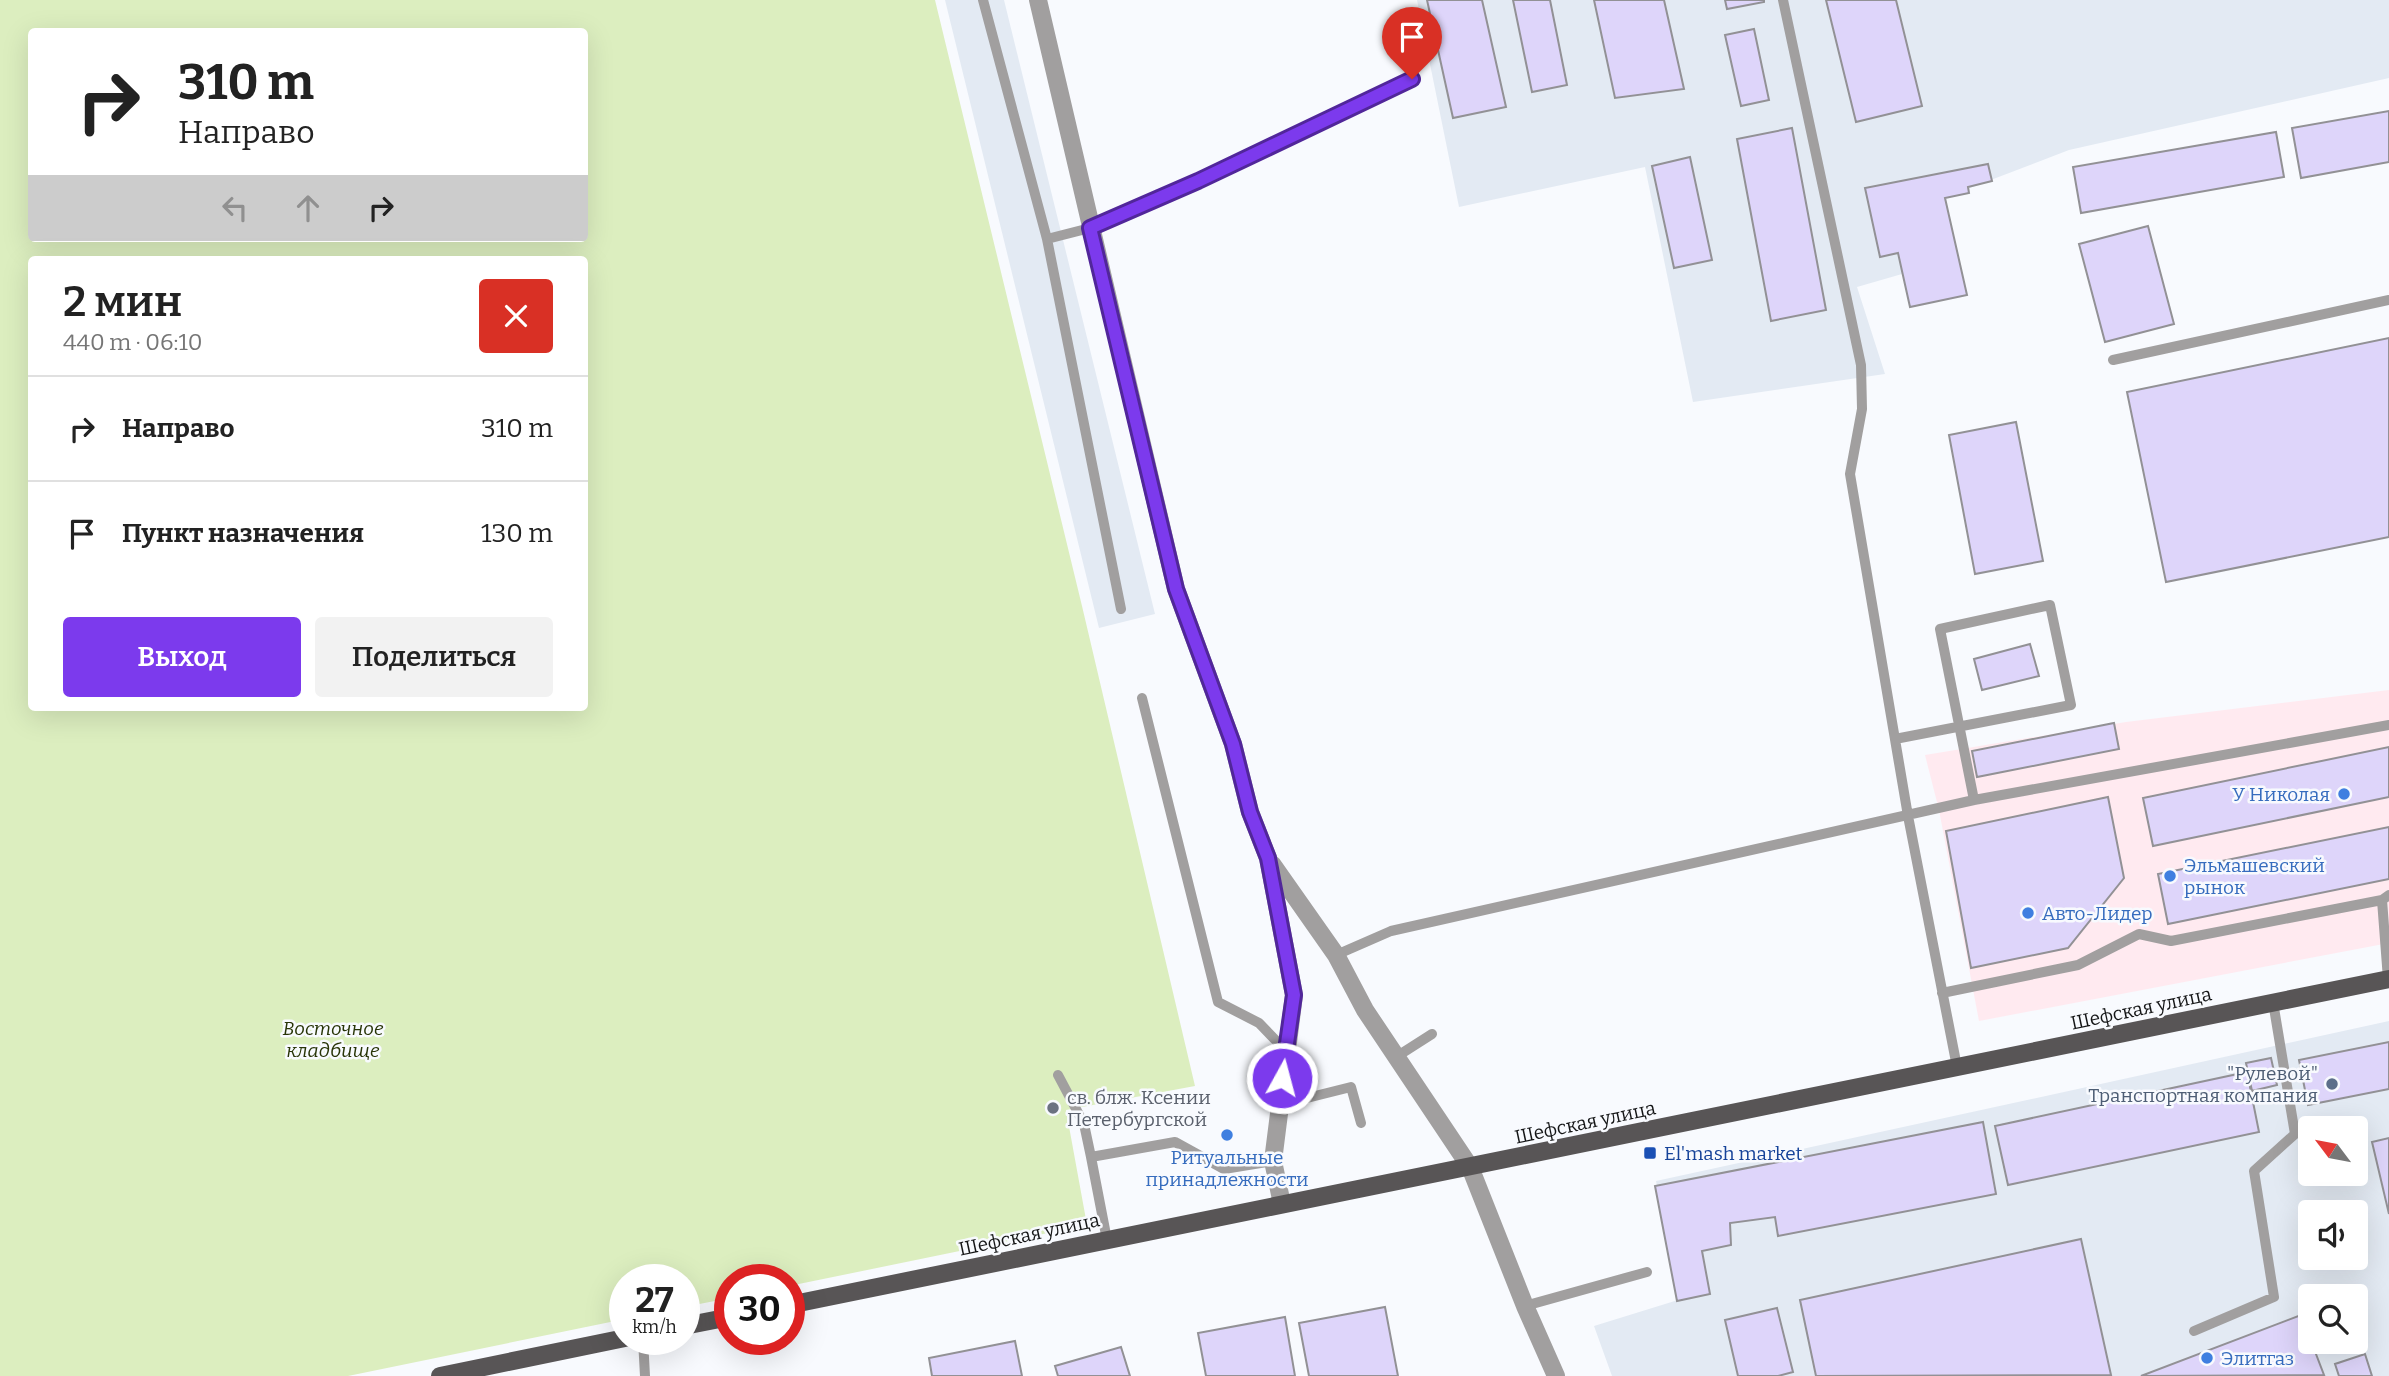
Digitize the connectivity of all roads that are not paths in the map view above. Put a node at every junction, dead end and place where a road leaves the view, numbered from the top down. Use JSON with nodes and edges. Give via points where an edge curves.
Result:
{"nodes":[{"id":1,"x":983,"y":0,"type":"edge"},
{"id":2,"x":1038,"y":0,"type":"edge"},
{"id":3,"x":1783,"y":0,"type":"edge"},
{"id":4,"x":1412,"y":79,"type":"dead end"},
{"id":5,"x":1090,"y":228,"type":"junction"},
{"id":6,"x":1047,"y":239,"type":"junction"},
{"id":7,"x":2389,"y":300,"type":"edge"},
{"id":8,"x":2112,"y":360,"type":"dead end"},
{"id":9,"x":1121,"y":609,"type":"dead end"},
{"id":10,"x":1142,"y":698,"type":"dead end"},
{"id":11,"x":2389,"y":724,"type":"edge"},
{"id":12,"x":1958,"y":727,"type":"junction"},
{"id":13,"x":1895,"y":739,"type":"junction"},
{"id":14,"x":1974,"y":800,"type":"junction"},
{"id":15,"x":1908,"y":816,"type":"junction"},
{"id":16,"x":1268,"y":858,"type":"junction"},
{"id":17,"x":2386,"y":897,"type":"edge"},
{"id":18,"x":1336,"y":955,"type":"junction"},
{"id":19,"x":2389,"y":979,"type":"edge"},
{"id":20,"x":1942,"y":993,"type":"junction"},
{"id":21,"x":2273,"y":1003,"type":"junction"},
{"id":22,"x":1432,"y":1034,"type":"dead end"},
{"id":23,"x":1286,"y":1051,"type":"junction"},
{"id":24,"x":1396,"y":1058,"type":"junction"},
{"id":25,"x":1957,"y":1067,"type":"junction"},
{"id":26,"x":1058,"y":1075,"type":"dead end"},
{"id":27,"x":1279,"y":1105,"type":"junction"},
{"id":28,"x":1360,"y":1123,"type":"dead end"},
{"id":29,"x":1091,"y":1157,"type":"junction"},
{"id":30,"x":1273,"y":1161,"type":"junction"},
{"id":31,"x":1470,"y":1167,"type":"junction"},
{"id":32,"x":1283,"y":1204,"type":"junction"},
{"id":33,"x":1107,"y":1240,"type":"junction"},
{"id":34,"x":1647,"y":1272,"type":"dead end"},
{"id":35,"x":805,"y":1302,"type":"edge"},
{"id":36,"x":1525,"y":1306,"type":"junction"},
{"id":37,"x":2194,"y":1331,"type":"dead end"},
{"id":38,"x":609,"y":1341,"type":"edge"},
{"id":39,"x":644,"y":1355,"type":"edge"},
{"id":40,"x":440,"y":1376,"type":"edge"},
{"id":41,"x":645,"y":1376,"type":"edge"},
{"id":42,"x":1556,"y":1376,"type":"edge"}],
"edges":[{"from":1,"to":6,"type":"lane"},
{"from":2,"to":5,"type":"street"},
{"from":3,"to":13,"type":"lane","via":[[1861,365],[1862,409],[1850,474]]},
{"from":4,"to":5,"type":"lane"},
{"from":5,"to":6,"type":"lane"},
{"from":5,"to":16,"type":"street","via":[[1176,589],[1233,744],[1250,812]]},
{"from":6,"to":9,"type":"lane"},
{"from":7,"to":8,"type":"lane"},
{"from":10,"to":23,"type":"lane","via":[[1218,1002],[1259,1023]]},
{"from":11,"to":14,"type":"lane"},
{"from":12,"to":12,"type":"lane","via":[[2071,705],[2050,605],[1940,629]]},
{"from":12,"to":13,"type":"lane"},
{"from":12,"to":14,"type":"lane"},
{"from":13,"to":15,"type":"lane"},
{"from":14,"to":15,"type":"lane"},
{"from":15,"to":18,"type":"lane","via":[[1391,931]]},
{"from":15,"to":20,"type":"lane"},
{"from":16,"to":18,"type":"street"},
{"from":16,"to":23,"type":"street","via":[[1294,995]]},
{"from":17,"to":19,"type":"lane"},
{"from":17,"to":20,"type":"lane","via":[[2171,941],[2139,934],[2078,965]]},
{"from":18,"to":24,"type":"street"},
{"from":19,"to":21,"type":"main road","name":"Шефская улица"},
{"from":20,"to":25,"type":"lane"},
{"from":21,"to":25,"type":"main road","name":"Шефская улица"},
{"from":21,"to":37,"type":"lane","via":[[2295,1135],[2254,1171],[2274,1297]]},
{"from":22,"to":24,"type":"lane"},
{"from":23,"to":27,"type":"street"},
{"from":24,"to":31,"type":"street"},
{"from":25,"to":31,"type":"main road","name":"Шефская улица"},
{"from":26,"to":29,"type":"lane","via":[[1084,1124]]},
{"from":27,"to":28,"type":"lane","via":[[1351,1087]]},
{"from":27,"to":30,"type":"street"},
{"from":29,"to":30,"type":"lane","via":[[1175,1142],[1224,1169]]},
{"from":29,"to":33,"type":"lane"},
{"from":30,"to":32,"type":"street"},
{"from":31,"to":32,"type":"main road","name":"Шефская улица"},
{"from":31,"to":36,"type":"street"},
{"from":32,"to":33,"type":"main road","name":"Шефская улица"},
{"from":33,"to":35,"type":"main road","name":"Шефская улица"},
{"from":34,"to":36,"type":"lane"},
{"from":36,"to":42,"type":"street"},
{"from":38,"to":40,"type":"main road"},
{"from":39,"to":41,"type":"lane"}]}
